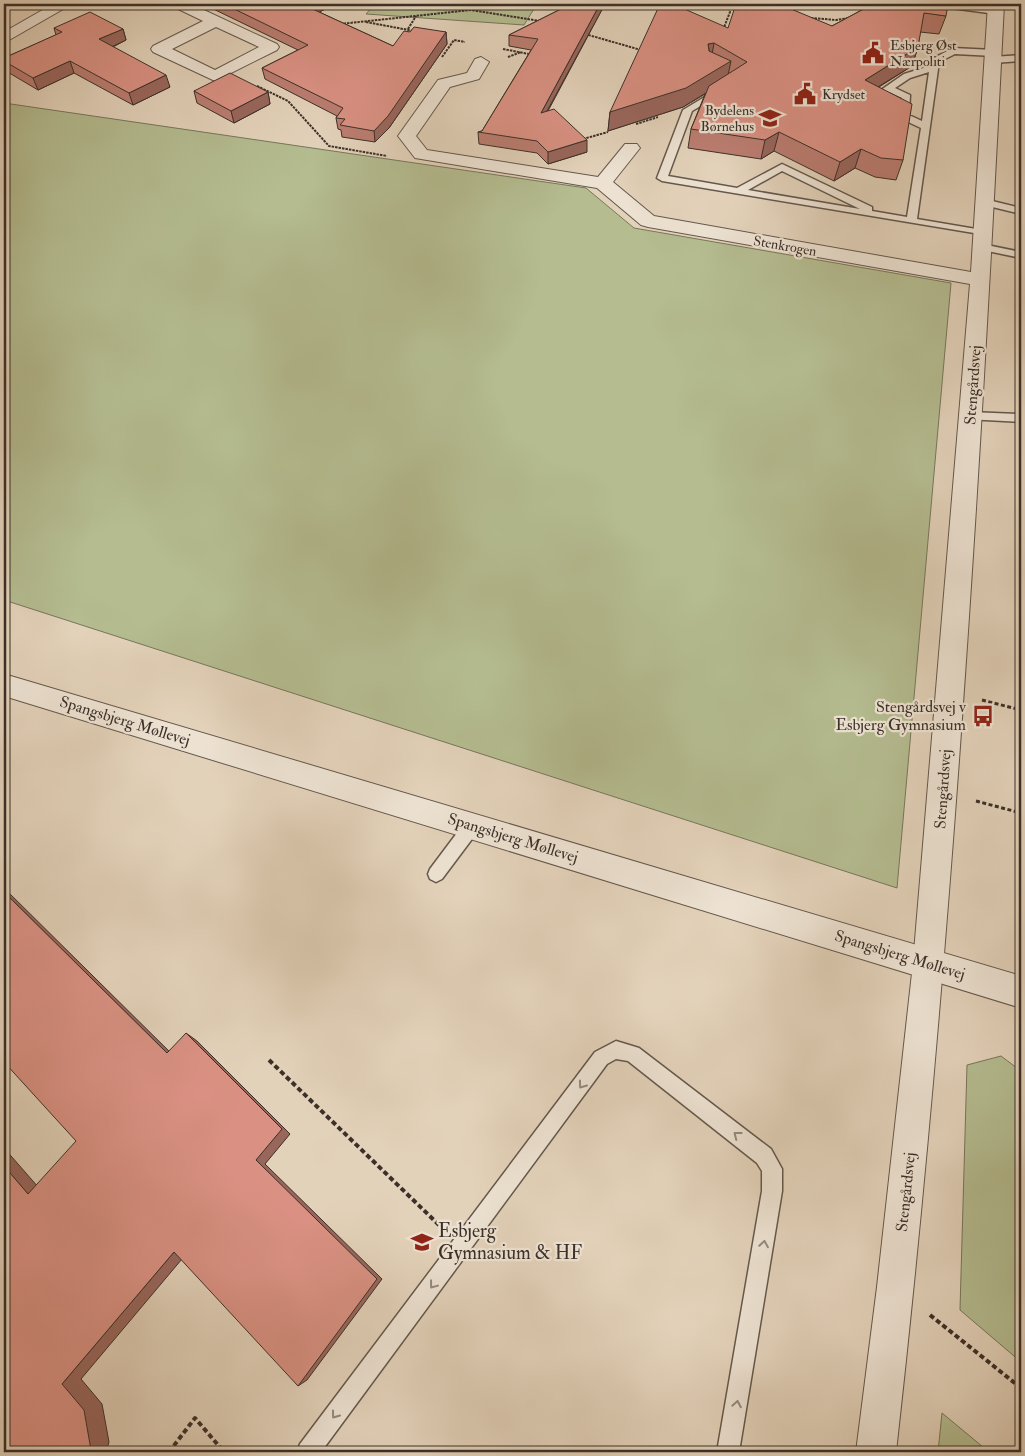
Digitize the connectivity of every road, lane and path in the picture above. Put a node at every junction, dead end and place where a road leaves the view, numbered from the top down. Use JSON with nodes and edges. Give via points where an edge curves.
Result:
{"nodes":[{"id":1,"x":64,"y":4,"type":"edge"},
{"id":2,"x":178,"y":4,"type":"edge"},
{"id":3,"x":728,"y":4,"type":"edge"},
{"id":4,"x":936,"y":4,"type":"edge"},
{"id":5,"x":996,"y":8,"type":"edge"},
{"id":6,"x":215,"y":14,"type":"junction"},
{"id":7,"x":417,"y":16,"type":"junction"},
{"id":8,"x":852,"y":17,"type":"edge"},
{"id":9,"x":808,"y":18,"type":"edge"},
{"id":10,"x":361,"y":22,"type":"junction"},
{"id":11,"x":548,"y":23,"type":"edge"},
{"id":12,"x":333,"y":24,"type":"edge"},
{"id":13,"x":408,"y":29,"type":"junction"},
{"id":14,"x":723,"y":30,"type":"edge"},
{"id":15,"x":580,"y":33,"type":"edge"},
{"id":16,"x":420,"y":34,"type":"edge"},
{"id":17,"x":4,"y":38,"type":"edge"},
{"id":18,"x":470,"y":43,"type":"dead end"},
{"id":19,"x":446,"y":44,"type":"edge"},
{"id":20,"x":450,"y":46,"type":"junction"},
{"id":21,"x":494,"y":47,"type":"dead end"},
{"id":22,"x":642,"y":50,"type":"edge"},
{"id":23,"x":535,"y":51,"type":"edge"},
{"id":24,"x":530,"y":53,"type":"junction"},
{"id":25,"x":993,"y":56,"type":"junction"},
{"id":26,"x":1021,"y":58,"type":"edge"},
{"id":27,"x":481,"y":62,"type":"dead end"},
{"id":28,"x":526,"y":62,"type":"edge"},
{"id":29,"x":934,"y":68,"type":"junction"},
{"id":30,"x":225,"y":71,"type":"junction"},
{"id":31,"x":444,"y":83,"type":"junction"},
{"id":32,"x":729,"y":85,"type":"edge"},
{"id":33,"x":890,"y":89,"type":"junction"},
{"id":34,"x":665,"y":115,"type":"edge"},
{"id":35,"x":904,"y":116,"type":"junction"},
{"id":36,"x":630,"y":125,"type":"edge"},
{"id":37,"x":926,"y":126,"type":"junction"},
{"id":38,"x":613,"y":130,"type":"edge"},
{"id":39,"x":631,"y":148,"type":"dead end"},
{"id":40,"x":421,"y":154,"type":"junction"},
{"id":41,"x":607,"y":178,"type":"junction"},
{"id":42,"x":739,"y":192,"type":"junction"},
{"id":43,"x":984,"y":202,"type":"junction"},
{"id":44,"x":1021,"y":211,"type":"edge"},
{"id":45,"x":883,"y":216,"type":"junction"},
{"id":46,"x":912,"y":221,"type":"junction"},
{"id":47,"x":982,"y":240,"type":"junction"},
{"id":48,"x":1021,"y":255,"type":"edge"},
{"id":49,"x":980,"y":280,"type":"junction"},
{"id":50,"x":970,"y":416,"type":"junction"},
{"id":51,"x":1021,"y":418,"type":"edge"},
{"id":52,"x":4,"y":685,"type":"edge"},
{"id":53,"x":943,"y":793,"type":"junction"},
{"id":54,"x":1021,"y":813,"type":"edge"},
{"id":55,"x":472,"y":826,"type":"junction"},
{"id":56,"x":436,"y":874,"type":"dead end"},
{"id":57,"x":929,"y":964,"type":"junction"},
{"id":58,"x":1021,"y":992,"type":"edge"},
{"id":59,"x":269,"y":1060,"type":"dead end"},
{"id":60,"x":462,"y":1246,"type":"junction"},
{"id":61,"x":896,"y":1287,"type":"junction"},
{"id":62,"x":1021,"y":1388,"type":"edge"},
{"id":63,"x":169,"y":1452,"type":"edge"},
{"id":64,"x":224,"y":1452,"type":"edge"},
{"id":65,"x":308,"y":1452,"type":"edge"},
{"id":66,"x":728,"y":1452,"type":"edge"},
{"id":67,"x":876,"y":1452,"type":"edge"}],
"edges":[{"from":1,"to":17,"type":"street"},
{"from":2,"to":6,"type":"street","via":[[201,14]]},
{"from":3,"to":14,"type":"path","via":[[730,12]]},
{"from":4,"to":5,"type":"lane"},
{"from":5,"to":25,"type":"street","name":"Stengårdsvej"},
{"from":6,"to":30,"type":"street","via":[[271,47]]},
{"from":6,"to":30,"type":"street","via":[[159,49],[215,76]]},
{"from":7,"to":10,"type":"path"},
{"from":7,"to":11,"type":"path","via":[[471,10]]},
{"from":7,"to":13,"type":"path"},
{"from":8,"to":9,"type":"path","via":[[836,20]]},
{"from":10,"to":12,"type":"path"},
{"from":10,"to":13,"type":"path"},
{"from":13,"to":16,"type":"path"},
{"from":15,"to":22,"type":"path"},
{"from":18,"to":20,"type":"path","via":[[454,40]]},
{"from":19,"to":20,"type":"path"},
{"from":20,"to":31,"type":"path","via":[[426,79]]},
{"from":21,"to":24,"type":"path"},
{"from":23,"to":24,"type":"path"},
{"from":24,"to":28,"type":"path"},
{"from":25,"to":26,"type":"lane"},
{"from":25,"to":29,"type":"lane","via":[[953,51],[935,61]]},
{"from":25,"to":43,"type":"street","name":"Stengårdsvej"},
{"from":27,"to":31,"type":"street","via":[[473,76]]},
{"from":29,"to":33,"type":"lane","via":[[907,76]]},
{"from":29,"to":37,"type":"lane"},
{"from":30,"to":40,"type":"path","via":[[288,101],[329,146],[401,159]]},
{"from":31,"to":40,"type":"street","via":[[407,136]]},
{"from":32,"to":42,"type":"lane","via":[[688,110],[662,178]]},
{"from":33,"to":35,"type":"lane","via":[[907,97]]},
{"from":33,"to":35,"type":"lane","via":[[876,97],[879,105]]},
{"from":34,"to":36,"type":"path"},
{"from":35,"to":37,"type":"lane"},
{"from":37,"to":46,"type":"lane"},
{"from":38,"to":41,"type":"path","via":[[578,141]]},
{"from":39,"to":41,"type":"street"},
{"from":40,"to":41,"type":"street"},
{"from":41,"to":49,"type":"street","name":"Stenkrogen","via":[[648,221]]},
{"from":42,"to":45,"type":"lane"},
{"from":42,"to":45,"type":"lane","via":[[782,167]]},
{"from":43,"to":44,"type":"lane"},
{"from":43,"to":47,"type":"street","name":"Stengårdsvej"},
{"from":45,"to":46,"type":"lane"},
{"from":46,"to":47,"type":"lane"},
{"from":47,"to":48,"type":"lane"},
{"from":47,"to":49,"type":"street","name":"Stengårdsvej"},
{"from":49,"to":50,"type":"street","name":"Stengårdsvej"},
{"from":50,"to":51,"type":"lane"},
{"from":50,"to":53,"type":"street","name":"Stengårdsvej"},
{"from":52,"to":55,"type":"street","name":"Spangsbjerg Møllevej"},
{"from":53,"to":54,"type":"path"},
{"from":53,"to":57,"type":"street","name":"Stengårdsvej"},
{"from":55,"to":56,"type":"lane"},
{"from":55,"to":57,"type":"street","name":"Spangsbjerg Møllevej"},
{"from":57,"to":58,"type":"street","name":"Spangsbjerg Møllevej"},
{"from":57,"to":61,"type":"street","name":"Stengårdsvej"},
{"from":59,"to":60,"type":"path"},
{"from":60,"to":65,"type":"lane","one_way":true},
{"from":66,"to":60,"type":"lane","one_way":true,"via":[[772,1190],[772,1169],[764,1156],[634,1054],[615,1050],[601,1058]]},
{"from":61,"to":62,"type":"path"},
{"from":61,"to":67,"type":"street","name":"Stengårdsvej"},
{"from":63,"to":64,"type":"path","via":[[195,1418]]}]}
